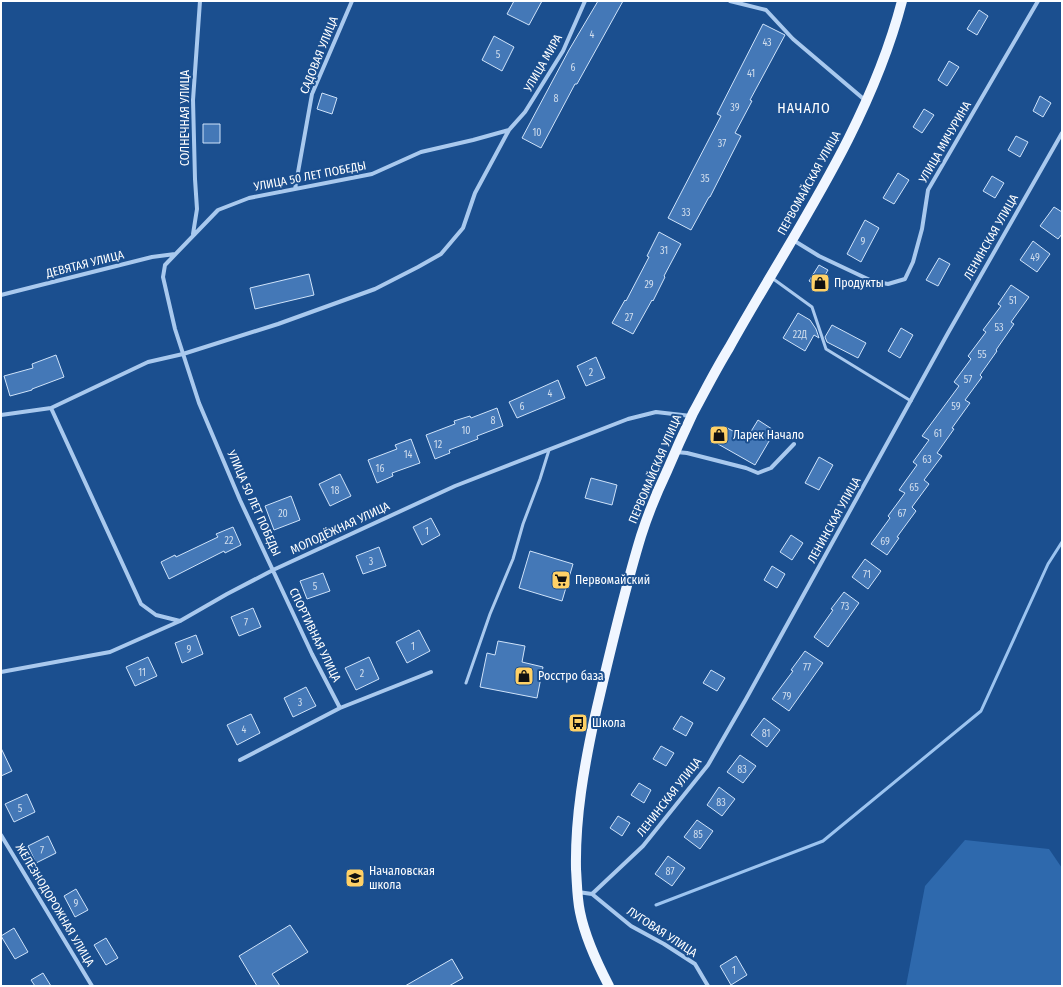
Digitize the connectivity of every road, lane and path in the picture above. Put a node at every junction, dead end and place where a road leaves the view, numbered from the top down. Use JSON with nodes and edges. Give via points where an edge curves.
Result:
{"nodes":[{"id":1,"x":200,"y":1,"type":"edge"},
{"id":2,"x":352,"y":1,"type":"edge"},
{"id":3,"x":585,"y":1,"type":"edge"},
{"id":4,"x":730,"y":1,"type":"edge"},
{"id":5,"x":902,"y":1,"type":"edge"},
{"id":6,"x":1038,"y":1,"type":"edge"},
{"id":7,"x":866,"y":101,"type":"junction"},
{"id":8,"x":509,"y":130,"type":"junction"},
{"id":9,"x":1062,"y":133,"type":"edge"},
{"id":10,"x":295,"y":189,"type":"junction"},
{"id":11,"x":193,"y":235,"type":"junction"},
{"id":12,"x":793,"y":240,"type":"junction"},
{"id":13,"x":175,"y":254,"type":"junction"},
{"id":14,"x":771,"y":277,"type":"junction"},
{"id":15,"x":1,"y":295,"type":"edge"},
{"id":16,"x":183,"y":354,"type":"junction"},
{"id":17,"x":911,"y":401,"type":"junction"},
{"id":18,"x":51,"y":408,"type":"junction"},
{"id":19,"x":1,"y":415,"type":"edge"},
{"id":20,"x":692,"y":416,"type":"junction"},
{"id":21,"x":794,"y":444,"type":"dead end"},
{"id":22,"x":549,"y":450,"type":"junction"},
{"id":23,"x":675,"y":452,"type":"junction"},
{"id":24,"x":273,"y":570,"type":"junction"},
{"id":25,"x":180,"y":621,"type":"junction"},
{"id":26,"x":1,"y":672,"type":"edge"},
{"id":27,"x":431,"y":672,"type":"dead end"},
{"id":28,"x":466,"y":683,"type":"dead end"},
{"id":29,"x":340,"y":708,"type":"junction"},
{"id":30,"x":240,"y":760,"type":"dead end"},
{"id":31,"x":1,"y":835,"type":"edge"},
{"id":32,"x":577,"y":892,"type":"junction"},
{"id":33,"x":592,"y":894,"type":"junction"},
{"id":34,"x":92,"y":986,"type":"edge"},
{"id":35,"x":609,"y":986,"type":"edge"},
{"id":36,"x":708,"y":986,"type":"edge"}],
"edges":[{"from":1,"to":11,"type":"street","name":"СОЛНЕЧНАЯ УЛИЦА","via":[[193,100],[197,209]]},
{"from":2,"to":10,"type":"street","name":"САДОВАЯ УЛИЦА","via":[[312,94]]},
{"from":3,"to":8,"type":"street","name":"УЛИЦА МИРА","via":[[563,51],[525,112]]},
{"from":4,"to":7,"type":"street","via":[[766,10],[793,39]]},
{"from":5,"to":7,"type":"main road","name":"ПЕРВОМАЙСКАЯ УЛИЦА","via":[[884,60]]},
{"from":6,"to":12,"type":"street","name":"УЛИЦА МИЧУРИНА","via":[[928,190],[922,229],[913,262],[905,278],[888,284],[872,280],[819,256]]},
{"from":7,"to":12,"type":"main road","name":"ПЕРВОМАЙСКАЯ УЛИЦА","via":[[830,175]]},
{"from":8,"to":10,"type":"street","name":"УЛИЦА 50 ЛЕТ ПОБЕДЫ","via":[[421,152],[372,174]]},
{"from":8,"to":16,"type":"street","via":[[475,193],[463,228],[440,254],[375,289],[278,324]]},
{"from":9,"to":17,"type":"street","name":"ЛЕНИНСКАЯ УЛИЦА"},
{"from":10,"to":11,"type":"street","name":"УЛИЦА 50 ЛЕТ ПОБЕДЫ","via":[[249,198],[218,210]]},
{"from":11,"to":13,"type":"street","name":"УЛИЦА 50 ЛЕТ ПОБЕДЫ"},
{"from":12,"to":14,"type":"main road","name":"ПЕРВОМАЙСКАЯ УЛИЦА"},
{"from":13,"to":15,"type":"street","name":"ДЕВЯТАЯ УЛИЦА"},
{"from":13,"to":16,"type":"street","name":"УЛИЦА 50 ЛЕТ ПОБЕДЫ","via":[[165,265],[163,277]]},
{"from":14,"to":17,"type":"lane","via":[[812,307],[826,350]]},
{"from":14,"to":20,"type":"main road","name":"ПЕРВОМАЙСКАЯ УЛИЦА","via":[[728,348]]},
{"from":16,"to":18,"type":"street","via":[[148,362]]},
{"from":16,"to":24,"type":"street","name":"УЛИЦА 50 ЛЕТ ПОБЕДЫ","via":[[199,403]]},
{"from":17,"to":33,"type":"street","name":"ЛЕНИНСКАЯ УЛИЦА","via":[[708,765],[643,846]]},
{"from":18,"to":19,"type":"street"},
{"from":18,"to":25,"type":"street","via":[[141,604],[156,615]]},
{"from":20,"to":22,"type":"street","name":"МОЛОДЁЖНАЯ УЛИЦА","via":[[656,412],[628,419]]},
{"from":20,"to":23,"type":"main road","name":"ПЕРВОМАЙСКАЯ УЛИЦА"},
{"from":21,"to":23,"type":"street","via":[[771,468],[758,473]]},
{"from":22,"to":24,"type":"street","name":"МОЛОДЁЖНАЯ УЛИЦА","via":[[455,486]]},
{"from":22,"to":28,"type":"lane","via":[[513,559],[490,614]]},
{"from":23,"to":32,"type":"main road","name":"ПЕРВОМАЙСКАЯ УЛИЦА","via":[[642,534],[593,726],[578,806]]},
{"from":24,"to":25,"type":"street","name":"МОЛОДЁЖНАЯ УЛИЦА"},
{"from":24,"to":29,"type":"street","name":"СПОРТИВНАЯ УЛИЦА"},
{"from":25,"to":26,"type":"street","name":"МОЛОДЁЖНАЯ УЛИЦА","via":[[110,652]]},
{"from":27,"to":29,"type":"street"},
{"from":29,"to":30,"type":"street"},
{"from":31,"to":34,"type":"street","name":"ЖЕЛЕЗНОДОРОЖНАЯ УЛИЦА"},
{"from":32,"to":33,"type":"street"},
{"from":32,"to":35,"type":"main road","name":"ПЕРВОМАЙСКАЯ УЛИЦА","via":[[579,911],[587,936]]},
{"from":33,"to":36,"type":"street","name":"ЛУГОВАЯ УЛИЦА","via":[[631,926],[695,964]]}]}
